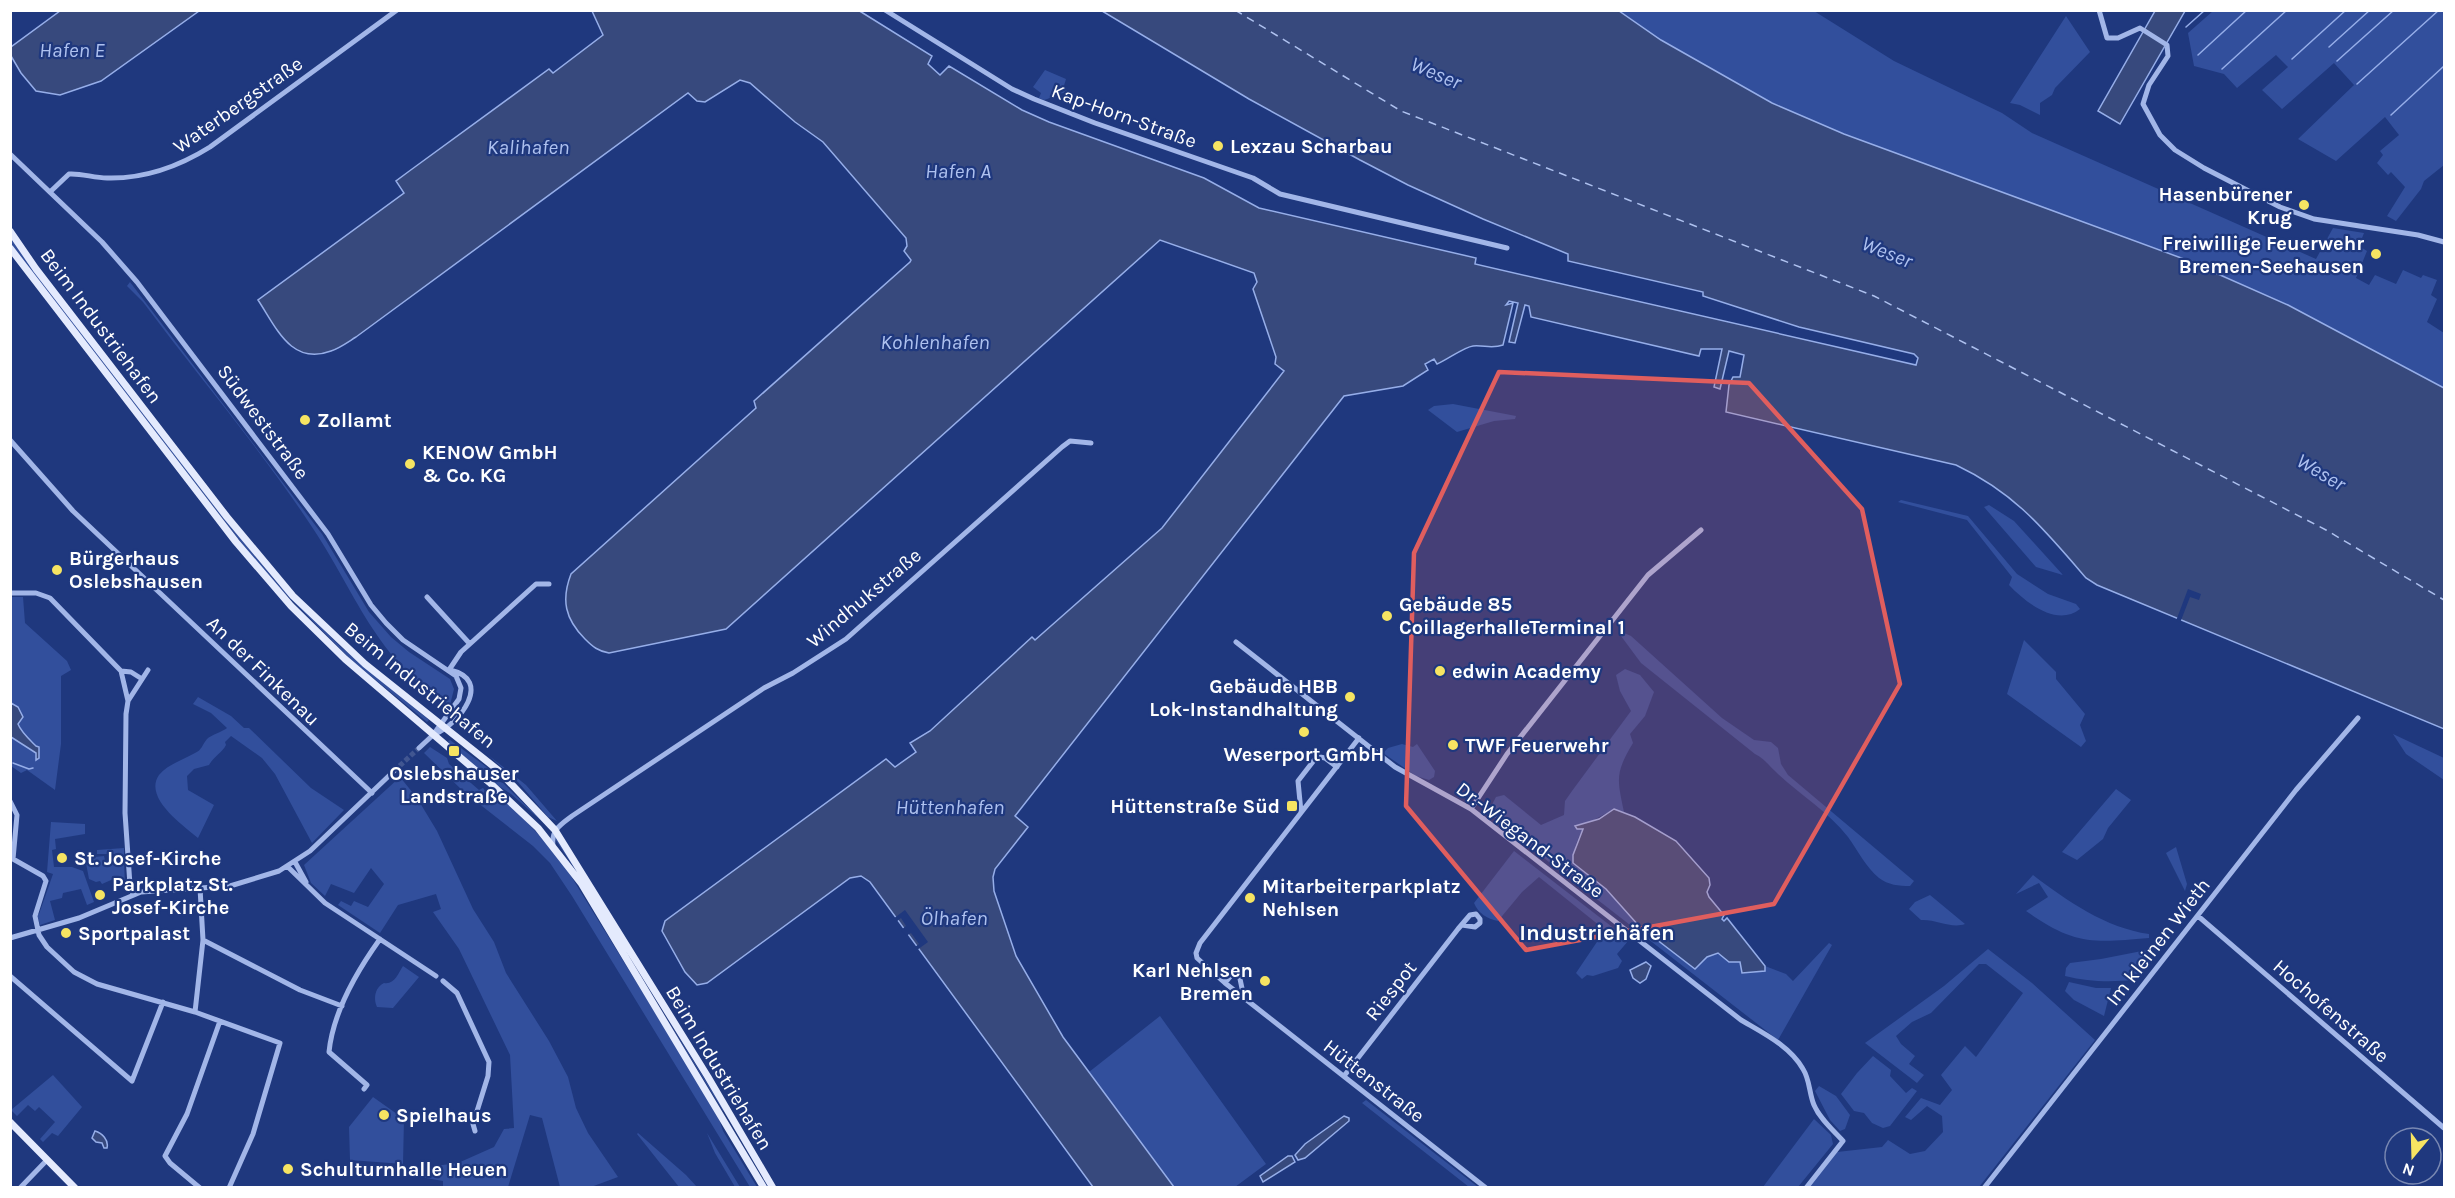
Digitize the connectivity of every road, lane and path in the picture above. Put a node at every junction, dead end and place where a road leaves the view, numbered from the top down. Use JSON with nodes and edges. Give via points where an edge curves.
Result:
{"nodes":[{"id":1,"x":397,"y":10,"type":"edge"},
{"id":2,"x":885,"y":10,"type":"edge"},
{"id":3,"x":2098,"y":10,"type":"edge"},
{"id":4,"x":10,"y":154,"type":"edge"},
{"id":5,"x":50,"y":192,"type":"junction"},
{"id":6,"x":10,"y":231,"type":"edge"},
{"id":7,"x":2445,"y":242,"type":"edge"},
{"id":8,"x":10,"y":248,"type":"edge"},
{"id":9,"x":1507,"y":248,"type":"dead end"},
{"id":10,"x":10,"y":440,"type":"edge"},
{"id":11,"x":1091,"y":443,"type":"dead end"},
{"id":12,"x":1701,"y":530,"type":"dead end"},
{"id":13,"x":549,"y":584,"type":"dead end"},
{"id":14,"x":10,"y":593,"type":"edge"},
{"id":15,"x":427,"y":597,"type":"dead end"},
{"id":16,"x":1236,"y":642,"type":"dead end"},
{"id":17,"x":469,"y":643,"type":"junction"},
{"id":18,"x":148,"y":670,"type":"dead end"},
{"id":19,"x":449,"y":670,"type":"junction"},
{"id":20,"x":121,"y":671,"type":"junction"},
{"id":21,"x":142,"y":679,"type":"junction"},
{"id":22,"x":128,"y":700,"type":"junction"},
{"id":23,"x":2358,"y":718,"type":"dead end"},
{"id":24,"x":441,"y":724,"type":"junction"},
{"id":25,"x":448,"y":729,"type":"junction"},
{"id":26,"x":433,"y":735,"type":"junction"},
{"id":27,"x":1359,"y":738,"type":"junction"},
{"id":28,"x":419,"y":748,"type":"tunnel mouth"},
{"id":29,"x":1337,"y":767,"type":"junction"},
{"id":30,"x":394,"y":771,"type":"tunnel mouth"},
{"id":31,"x":507,"y":778,"type":"junction"},
{"id":32,"x":489,"y":782,"type":"junction"},
{"id":33,"x":372,"y":793,"type":"junction"},
{"id":34,"x":10,"y":801,"type":"edge"},
{"id":35,"x":1471,"y":809,"type":"junction"},
{"id":36,"x":1300,"y":814,"type":"junction"},
{"id":37,"x":538,"y":828,"type":"junction"},
{"id":38,"x":555,"y":830,"type":"junction"},
{"id":39,"x":553,"y":846,"type":"junction"},
{"id":40,"x":295,"y":862,"type":"junction"},
{"id":41,"x":288,"y":867,"type":"junction"},
{"id":42,"x":307,"y":884,"type":"junction"},
{"id":43,"x":200,"y":888,"type":"junction"},
{"id":44,"x":133,"y":894,"type":"junction"},
{"id":45,"x":2198,"y":916,"type":"junction"},
{"id":46,"x":1462,"y":925,"type":"dead end"},
{"id":47,"x":38,"y":930,"type":"junction"},
{"id":48,"x":10,"y":938,"type":"edge"},
{"id":49,"x":380,"y":939,"type":"junction"},
{"id":50,"x":203,"y":940,"type":"junction"},
{"id":51,"x":10,"y":976,"type":"edge"},
{"id":52,"x":436,"y":976,"type":"dead end"},
{"id":53,"x":443,"y":981,"type":"dead end"},
{"id":54,"x":1225,"y":983,"type":"junction"},
{"id":55,"x":1244,"y":998,"type":"junction"},
{"id":56,"x":163,"y":1002,"type":"junction"},
{"id":57,"x":342,"y":1006,"type":"junction"},
{"id":58,"x":195,"y":1012,"type":"junction"},
{"id":59,"x":220,"y":1021,"type":"junction"},
{"id":60,"x":1344,"y":1076,"type":"junction"},
{"id":61,"x":364,"y":1089,"type":"dead end"},
{"id":62,"x":10,"y":1122,"type":"edge"},
{"id":63,"x":2445,"y":1128,"type":"edge"},
{"id":64,"x":475,"y":1131,"type":"dead end"},
{"id":65,"x":47,"y":1160,"type":"junction"},
{"id":66,"x":20,"y":1188,"type":"edge"},
{"id":67,"x":75,"y":1188,"type":"edge"},
{"id":68,"x":200,"y":1188,"type":"edge"},
{"id":69,"x":229,"y":1188,"type":"edge"},
{"id":70,"x":764,"y":1188,"type":"edge"},
{"id":71,"x":773,"y":1188,"type":"edge"},
{"id":72,"x":1486,"y":1188,"type":"edge"},
{"id":73,"x":1806,"y":1188,"type":"edge"},
{"id":74,"x":1984,"y":1188,"type":"edge"}],
"edges":[{"from":1,"to":5,"type":"street","name":"Waterbergstraße","via":[[186,162],[120,178],[69,174]]},
{"from":2,"to":9,"type":"street","name":"Kap-Horn-Straße","via":[[1012,89],[1062,111],[1253,178],[1280,194]]},
{"from":3,"to":7,"type":"street","via":[[2107,38],[2118,38],[2140,28],[2167,45],[2168,56],[2149,85],[2143,104],[2160,135],[2175,150],[2295,214]]},
{"from":4,"to":5,"type":"street","name":"Südweststraße"},
{"from":5,"to":19,"type":"street","name":"Südweststraße","via":[[102,242],[136,282],[328,534],[371,605],[403,640]]},
{"from":6,"to":24,"type":"main road","name":"Beim Industriehafen","via":[[258,556],[328,632]]},
{"from":8,"to":26,"type":"main road","name":"Beim Industriehafen","via":[[262,574],[320,635]]},
{"from":10,"to":33,"type":"street","name":"An der Finkenau","via":[[73,511]]},
{"from":11,"to":38,"type":"street","name":"Windhukstraße","via":[[1070,441],[1062,447],[846,639],[734,707]]},
{"from":12,"to":35,"type":"street","via":[[1648,575],[1506,753]]},
{"from":13,"to":17,"type":"street","via":[[536,584]]},
{"from":14,"to":20,"type":"street","via":[[36,593],[50,598]]},
{"from":15,"to":17,"type":"street"},
{"from":16,"to":27,"type":"street","name":"Dr.-Wiegand-Straße"},
{"from":17,"to":19,"type":"street"},
{"from":18,"to":21,"type":"street"},
{"from":19,"to":24,"type":"street","via":[[460,683],[461,693]]},
{"from":19,"to":25,"type":"street","name":"Südweststraße","via":[[462,673],[471,688],[469,700]]},
{"from":20,"to":21,"type":"street"},
{"from":20,"to":22,"type":"street"},
{"from":21,"to":22,"type":"street"},
{"from":22,"to":44,"type":"street","via":[[125,813]]},
{"from":23,"to":45,"type":"street","name":"Im kleinen Wieth"},
{"from":24,"to":25,"type":"main road","name":"Beim Industriehafen"},
{"from":24,"to":26,"type":"street"},
{"from":25,"to":26,"type":"street"},
{"from":25,"to":31,"type":"main road","name":"Beim Industriehafen"},
{"from":26,"to":28,"type":"street"},
{"from":26,"to":32,"type":"main road","name":"Beim Industriehafen"},
{"from":27,"to":29,"type":"street","name":"Hüttenstraße"},
{"from":27,"to":35,"type":"street","name":"Dr.-Wiegand-Straße","via":[[1395,767]]},
{"from":29,"to":36,"type":"street","name":"Hüttenstraße"},
{"from":29,"to":36,"type":"street","via":[[1325,758],[1315,759],[1298,781]]},
{"from":30,"to":33,"type":"street"},
{"from":31,"to":32,"type":"main road"},
{"from":31,"to":38,"type":"main road","name":"Beim Industriehafen"},
{"from":32,"to":37,"type":"main road","name":"Beim Industriehafen"},
{"from":33,"to":40,"type":"street"},
{"from":34,"to":47,"type":"street","via":[[17,815],[13,859],[46,881],[35,916]]},
{"from":35,"to":73,"type":"street","name":"Dr.-Wiegand-Straße","via":[[1741,1020],[1781,1046],[1802,1067],[1814,1105],[1843,1141]]},
{"from":36,"to":54,"type":"street","name":"Hüttenstraße","via":[[1200,942],[1197,958]]},
{"from":37,"to":38,"type":"street"},
{"from":37,"to":39,"type":"main road","name":"Beim Industriehafen"},
{"from":38,"to":39,"type":"street"},
{"from":38,"to":71,"type":"main road","name":"Beim Industriehafen"},
{"from":39,"to":70,"type":"main road","name":"Beim Industriehafen","via":[[581,883]]},
{"from":40,"to":41,"type":"street"},
{"from":40,"to":42,"type":"street"},
{"from":41,"to":42,"type":"street"},
{"from":41,"to":43,"type":"street","via":[[230,886]]},
{"from":42,"to":49,"type":"street","via":[[325,903]]},
{"from":43,"to":44,"type":"street"},
{"from":43,"to":50,"type":"street"},
{"from":44,"to":47,"type":"street","via":[[79,918]]},
{"from":45,"to":63,"type":"street","name":"Hochofenstraße"},
{"from":45,"to":74,"type":"street","name":"Im kleinen Wieth"},
{"from":46,"to":60,"type":"street","name":"Riespot"},
{"from":47,"to":48,"type":"street"},
{"from":47,"to":56,"type":"street","via":[[47,947],[85,980]]},
{"from":49,"to":52,"type":"street"},
{"from":49,"to":57,"type":"street"},
{"from":50,"to":57,"type":"street","via":[[300,990]]},
{"from":50,"to":58,"type":"street"},
{"from":51,"to":56,"type":"street","via":[[132,1081]]},
{"from":53,"to":64,"type":"street","via":[[457,993],[489,1062],[473,1124]]},
{"from":54,"to":55,"type":"street","name":"Hüttenstraße"},
{"from":54,"to":55,"type":"street","via":[[1234,972],[1239,974]]},
{"from":55,"to":60,"type":"street","name":"Hüttenstraße"},
{"from":56,"to":58,"type":"street"},
{"from":57,"to":61,"type":"street","via":[[329,1053],[367,1085]]},
{"from":58,"to":59,"type":"street"},
{"from":59,"to":68,"type":"street","via":[[187,1114],[165,1156]]},
{"from":59,"to":69,"type":"street","via":[[280,1042],[253,1134]]},
{"from":60,"to":72,"type":"street","name":"Hüttenstraße"},
{"from":62,"to":65,"type":"main road"},
{"from":65,"to":66,"type":"street"},
{"from":65,"to":67,"type":"main road"}]}
